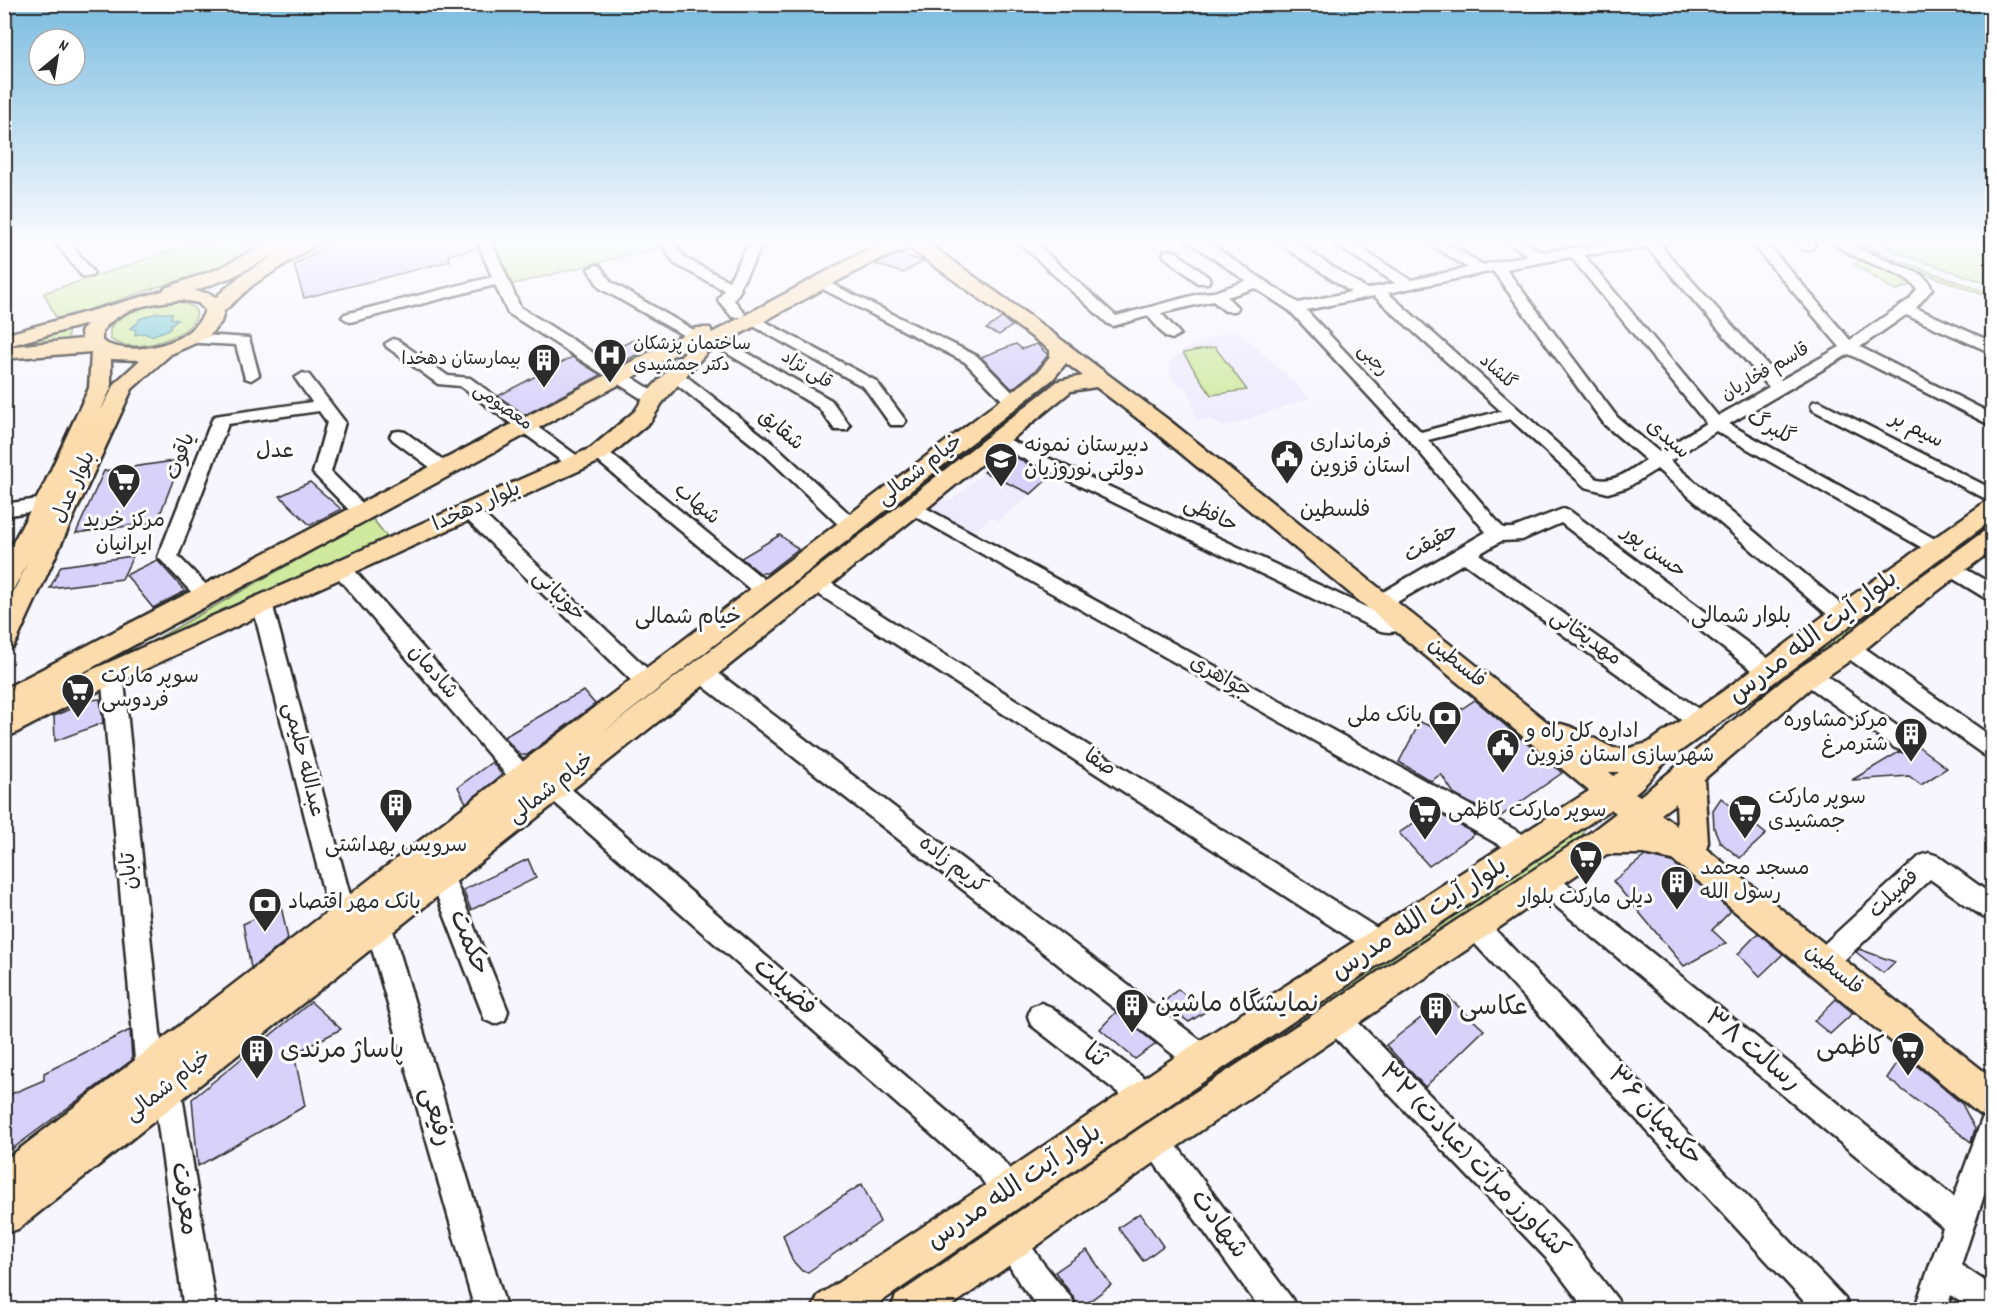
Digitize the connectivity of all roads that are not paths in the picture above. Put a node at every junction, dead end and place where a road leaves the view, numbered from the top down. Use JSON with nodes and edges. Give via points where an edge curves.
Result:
{"nodes":[{"id":1,"x":144,"y":301,"type":"edge"},
{"id":2,"x":209,"y":301,"type":"edge"},
{"id":3,"x":223,"y":301,"type":"edge"},
{"id":4,"x":413,"y":301,"type":"edge"},
{"id":5,"x":509,"y":301,"type":"edge"},
{"id":6,"x":636,"y":301,"type":"edge"},
{"id":7,"x":727,"y":301,"type":"edge"},
{"id":8,"x":771,"y":301,"type":"edge"},
{"id":9,"x":777,"y":301,"type":"edge"},
{"id":10,"x":858,"y":301,"type":"edge"},
{"id":11,"x":1003,"y":301,"type":"edge"},
{"id":12,"x":1010,"y":301,"type":"edge"},
{"id":13,"x":1091,"y":301,"type":"edge"},
{"id":14,"x":1187,"y":301,"type":"edge"},
{"id":15,"x":1222,"y":301,"type":"edge"},
{"id":16,"x":1284,"y":301,"type":"edge"},
{"id":17,"x":1327,"y":301,"type":"edge"},
{"id":18,"x":1382,"y":301,"type":"edge"},
{"id":19,"x":1516,"y":301,"type":"edge"},
{"id":20,"x":1615,"y":301,"type":"edge"},
{"id":21,"x":1708,"y":301,"type":"edge"},
{"id":22,"x":1809,"y":301,"type":"edge"},
{"id":23,"x":1916,"y":301,"type":"edge"},
{"id":24,"x":122,"y":308,"type":"junction"},
{"id":25,"x":1230,"y":308,"type":"dead end"},
{"id":26,"x":1295,"y":308,"type":"junction"},
{"id":27,"x":214,"y":309,"type":"junction"},
{"id":28,"x":1905,"y":309,"type":"junction"},
{"id":29,"x":1151,"y":311,"type":"junction"},
{"id":30,"x":744,"y":316,"type":"junction"},
{"id":31,"x":350,"y":317,"type":"dead end"},
{"id":32,"x":1172,"y":334,"type":"dead end"},
{"id":33,"x":705,"y":337,"type":"junction"},
{"id":34,"x":45,"y":339,"type":"junction"},
{"id":35,"x":188,"y":339,"type":"junction"},
{"id":36,"x":4,"y":341,"type":"edge"},
{"id":37,"x":393,"y":344,"type":"dead end"},
{"id":38,"x":97,"y":348,"type":"junction"},
{"id":39,"x":1060,"y":348,"type":"junction"},
{"id":40,"x":1849,"y":348,"type":"junction"},
{"id":41,"x":1992,"y":348,"type":"edge"},
{"id":42,"x":164,"y":349,"type":"junction"},
{"id":43,"x":4,"y":354,"type":"edge"},
{"id":44,"x":1811,"y":370,"type":"junction"},
{"id":45,"x":251,"y":375,"type":"dead end"},
{"id":46,"x":620,"y":375,"type":"junction"},
{"id":47,"x":676,"y":376,"type":"junction"},
{"id":48,"x":303,"y":378,"type":"dead end"},
{"id":49,"x":1056,"y":380,"type":"junction"},
{"id":50,"x":1823,"y":381,"type":"dead end"},
{"id":51,"x":1106,"y":383,"type":"junction"},
{"id":52,"x":1779,"y":388,"type":"junction"},
{"id":53,"x":654,"y":399,"type":"junction"},
{"id":54,"x":1012,"y":400,"type":"junction"},
{"id":55,"x":323,"y":405,"type":"junction"},
{"id":56,"x":1819,"y":406,"type":"dead end"},
{"id":57,"x":1514,"y":413,"type":"junction"},
{"id":58,"x":897,"y":421,"type":"dead end"},
{"id":59,"x":1992,"y":421,"type":"edge"},
{"id":60,"x":1716,"y":424,"type":"junction"},
{"id":61,"x":527,"y":425,"type":"junction"},
{"id":62,"x":841,"y":426,"type":"dead end"},
{"id":63,"x":399,"y":436,"type":"dead end"},
{"id":64,"x":1417,"y":438,"type":"junction"},
{"id":65,"x":997,"y":439,"type":"junction"},
{"id":66,"x":599,"y":453,"type":"junction"},
{"id":67,"x":1656,"y":461,"type":"junction"},
{"id":68,"x":577,"y":464,"type":"junction"},
{"id":69,"x":444,"y":469,"type":"junction"},
{"id":70,"x":1591,"y":483,"type":"joint"},
{"id":71,"x":1992,"y":496,"type":"edge"},
{"id":72,"x":46,"y":504,"type":"junction"},
{"id":73,"x":913,"y":507,"type":"junction"},
{"id":74,"x":1992,"y":509,"type":"edge"},
{"id":75,"x":4,"y":510,"type":"edge"},
{"id":76,"x":362,"y":512,"type":"junction"},
{"id":77,"x":469,"y":512,"type":"junction"},
{"id":78,"x":850,"y":525,"type":"junction"},
{"id":79,"x":1498,"y":534,"type":"junction"},
{"id":80,"x":1992,"y":538,"type":"edge"},
{"id":81,"x":1471,"y":558,"type":"dead end"},
{"id":82,"x":1943,"y":558,"type":"junction"},
{"id":83,"x":341,"y":568,"type":"junction"},
{"id":84,"x":816,"y":583,"type":"junction"},
{"id":85,"x":4,"y":584,"type":"edge"},
{"id":86,"x":765,"y":591,"type":"junction"},
{"id":87,"x":1992,"y":593,"type":"edge"},
{"id":88,"x":206,"y":595,"type":"junction"},
{"id":89,"x":1390,"y":597,"type":"junction"},
{"id":90,"x":262,"y":603,"type":"junction"},
{"id":91,"x":181,"y":608,"type":"junction"},
{"id":92,"x":1842,"y":616,"type":"junction"},
{"id":93,"x":1404,"y":622,"type":"junction"},
{"id":94,"x":4,"y":640,"type":"edge"},
{"id":95,"x":1849,"y":648,"type":"junction"},
{"id":96,"x":1774,"y":668,"type":"junction"},
{"id":97,"x":112,"y":672,"type":"junction"},
{"id":98,"x":701,"y":672,"type":"junction"},
{"id":99,"x":1806,"y":677,"type":"junction"},
{"id":100,"x":647,"y":682,"type":"junction"},
{"id":101,"x":63,"y":695,"type":"junction"},
{"id":102,"x":1732,"y":700,"type":"junction"},
{"id":103,"x":4,"y":702,"type":"edge"},
{"id":104,"x":1699,"y":721,"type":"junction"},
{"id":105,"x":4,"y":728,"type":"edge"},
{"id":106,"x":1557,"y":739,"type":"junction"},
{"id":107,"x":1904,"y":742,"type":"dead end"},
{"id":108,"x":1992,"y":749,"type":"edge"},
{"id":109,"x":1657,"y":752,"type":"junction"},
{"id":110,"x":1689,"y":773,"type":"junction"},
{"id":111,"x":523,"y":778,"type":"junction"},
{"id":112,"x":554,"y":788,"type":"junction"},
{"id":113,"x":1628,"y":801,"type":"junction"},
{"id":114,"x":1575,"y":817,"type":"junction"},
{"id":115,"x":1602,"y":841,"type":"junction"},
{"id":116,"x":1689,"y":846,"type":"junction"},
{"id":117,"x":441,"y":875,"type":"junction"},
{"id":118,"x":1529,"y":875,"type":"junction"},
{"id":119,"x":1992,"y":909,"type":"edge"},
{"id":120,"x":343,"y":918,"type":"junction"},
{"id":121,"x":378,"y":924,"type":"junction"},
{"id":122,"x":1474,"y":925,"type":"junction"},
{"id":123,"x":1382,"y":945,"type":"junction"},
{"id":124,"x":1831,"y":955,"type":"junction"},
{"id":125,"x":1284,"y":1009,"type":"junction"},
{"id":126,"x":495,"y":1011,"type":"dead end"},
{"id":127,"x":1041,"y":1016,"type":"dead end"},
{"id":128,"x":1315,"y":1033,"type":"junction"},
{"id":129,"x":1203,"y":1060,"type":"junction"},
{"id":130,"x":158,"y":1080,"type":"junction"},
{"id":131,"x":1992,"y":1088,"type":"edge"},
{"id":132,"x":1148,"y":1098,"type":"junction"},
{"id":133,"x":1992,"y":1101,"type":"edge"},
{"id":134,"x":1992,"y":1129,"type":"edge"},
{"id":135,"x":1155,"y":1140,"type":"junction"},
{"id":136,"x":8,"y":1181,"type":"edge"},
{"id":137,"x":1009,"y":1193,"type":"junction"},
{"id":138,"x":4,"y":1215,"type":"edge"},
{"id":139,"x":1960,"y":1222,"type":"junction"},
{"id":140,"x":1010,"y":1241,"type":"junction"},
{"id":141,"x":1943,"y":1271,"type":"junction"},
{"id":142,"x":1992,"y":1305,"type":"edge"},
{"id":143,"x":200,"y":1310,"type":"edge"},
{"id":144,"x":491,"y":1310,"type":"edge"},
{"id":145,"x":832,"y":1310,"type":"edge"},
{"id":146,"x":910,"y":1310,"type":"edge"},
{"id":147,"x":1061,"y":1310,"type":"edge"},
{"id":148,"x":1281,"y":1310,"type":"edge"},
{"id":149,"x":1606,"y":1310,"type":"edge"},
{"id":150,"x":1834,"y":1310,"type":"edge"},
{"id":151,"x":1930,"y":1310,"type":"edge"}],
"edges":[{"from":1,"to":24,"type":"main road"},
{"from":2,"to":27,"type":"main road"},
{"from":3,"to":27,"type":"main road"},
{"from":4,"to":31,"type":"street"},
{"from":5,"to":46,"type":"street","via":[[513,310]]},
{"from":6,"to":33,"type":"street","name":"قلی نژاد"},
{"from":7,"to":30,"type":"street"},
{"from":8,"to":30,"type":"main road","name":"بلوار دهخدا"},
{"from":9,"to":30,"type":"main road","name":"بلوار دهخدا"},
{"from":10,"to":54,"type":"street","via":[[971,358]]},
{"from":11,"to":39,"type":"main road","name":"فلسطین"},
{"from":12,"to":89,"type":"main road","name":"فلسطین","via":[[1135,394]]},
{"from":13,"to":29,"type":"street","via":[[1113,321]]},
{"from":14,"to":29,"type":"street"},
{"from":15,"to":25,"type":"street"},
{"from":16,"to":26,"type":"street","name":"رجبی"},
{"from":17,"to":26,"type":"street"},
{"from":18,"to":57,"type":"street","name":"گلشاد"},
{"from":19,"to":67,"type":"street","name":"سیدی","via":[[1611,421]]},
{"from":20,"to":60,"type":"street","name":"گلبرگ"},
{"from":21,"to":52,"type":"street"},
{"from":22,"to":40,"type":"street"},
{"from":23,"to":28,"type":"street","name":"قاسم فخاریان"},
{"from":24,"to":34,"type":"main road"},
{"from":24,"to":38,"type":"main road","via":[[96,326],[91,336]]},
{"from":26,"to":64,"type":"street","name":"رجبی"},
{"from":27,"to":35,"type":"main road","via":[[209,324]]},
{"from":28,"to":40,"type":"street","name":"قاسم فخاریان"},
{"from":28,"to":41,"type":"street"},
{"from":29,"to":32,"type":"street"},
{"from":30,"to":33,"type":"main road","name":"بلوار دهخدا"},
{"from":30,"to":58,"type":"street","via":[[870,384]]},
{"from":33,"to":46,"type":"main road","name":"بلوار دهخدا"},
{"from":33,"to":47,"type":"main road","name":"بلوار دهخدا"},
{"from":33,"to":62,"type":"street","name":"قلی نژاد","via":[[825,404]]},
{"from":34,"to":36,"type":"main road"},
{"from":34,"to":38,"type":"main road"},
{"from":34,"to":43,"type":"main road"},
{"from":35,"to":42,"type":"main road"},
{"from":35,"to":45,"type":"street","via":[[243,341]]},
{"from":37,"to":61,"type":"street","name":"معصومی","via":[[444,381],[464,381]]},
{"from":38,"to":42,"type":"main road","via":[[128,355]]},
{"from":38,"to":72,"type":"main road","name":"بلوار عدل","via":[[100,388]]},
{"from":39,"to":49,"type":"main road","name":"خیام شمالی"},
{"from":39,"to":51,"type":"main road","name":"فلسطین"},
{"from":40,"to":44,"type":"street","name":"قاسم فخاریان"},
{"from":40,"to":59,"type":"street"},
{"from":42,"to":94,"type":"main road","name":"بلوار عدل","via":[[123,386]]},
{"from":44,"to":50,"type":"street"},
{"from":44,"to":52,"type":"street","name":"قاسم فخاریان"},
{"from":46,"to":53,"type":"street"},
{"from":46,"to":61,"type":"main road","name":"بلوار دهخدا"},
{"from":47,"to":53,"type":"main road","name":"بلوار دهخدا"},
{"from":47,"to":78,"type":"street","name":"شقایق","via":[[769,449]]},
{"from":48,"to":55,"type":"street"},
{"from":49,"to":51,"type":"main road","name":"خیام شمالی"},
{"from":49,"to":54,"type":"main road","name":"خیام شمالی"},
{"from":49,"to":65,"type":"main road","name":"خیام شمالی"},
{"from":51,"to":93,"type":"main road","name":"فلسطین"},
{"from":52,"to":60,"type":"street","name":"قاسم فخاریان"},
{"from":53,"to":66,"type":"main road","name":"بلوار دهخدا","via":[[643,416]]},
{"from":54,"to":78,"type":"main road","name":"خیام شمالی"},
{"from":55,"to":76,"type":"street","via":[[336,422],[322,473]]},
{"from":55,"to":88,"type":"street","name":"یاقوت","via":[[221,420],[168,557]]},
{"from":56,"to":71,"type":"street","name":"سیم بر"},
{"from":57,"to":64,"type":"street"},
{"from":57,"to":70,"type":"street","name":"گلشاد"},
{"from":60,"to":67,"type":"street","name":"قاسم فخاریان"},
{"from":60,"to":82,"type":"street","name":"گلبرگ"},
{"from":61,"to":68,"type":"street","name":"معصومی"},
{"from":61,"to":69,"type":"main road","name":"بلوار دهخدا"},
{"from":63,"to":69,"type":"street"},
{"from":64,"to":79,"type":"street","name":"رجبی"},
{"from":65,"to":73,"type":"main road","name":"خیام شمالی"},
{"from":65,"to":93,"type":"street","name":"حافظی","via":[[1385,625]]},
{"from":66,"to":68,"type":"main road","name":"بلوار دهخدا"},
{"from":66,"to":86,"type":"street","name":"شهاب"},
{"from":67,"to":70,"type":"street","name":"قاسم فخاریان","via":[[1622,483],[1608,487]]},
{"from":67,"to":92,"type":"street","name":"سیدی"},
{"from":68,"to":77,"type":"main road","name":"بلوار دهخدا"},
{"from":69,"to":76,"type":"main road","name":"بلوار دهخدا"},
{"from":72,"to":75,"type":"street"},
{"from":72,"to":85,"type":"main road","name":"بلوار عدل"},
{"from":73,"to":84,"type":"main road","name":"خیام شمالی"},
{"from":73,"to":118,"type":"street","name":"جواهری"},
{"from":74,"to":82,"type":"main road","name":"بلوار آیت الله مدرس"},
{"from":76,"to":88,"type":"main road","name":"بلوار دهخدا"},
{"from":77,"to":83,"type":"main road","name":"بلوار دهخدا"},
{"from":77,"to":100,"type":"street","name":"خونبانی"},
{"from":78,"to":86,"type":"main road","name":"خیام شمالی"},
{"from":79,"to":89,"type":"street","name":"حقیقت"},
{"from":79,"to":96,"type":"street","name":"حسن پور","via":[[1515,535],[1563,515]]},
{"from":80,"to":82,"type":"main road","name":"بلوار آیت الله مدرس"},
{"from":81,"to":104,"type":"street","name":"مهدیخانی"},
{"from":82,"to":87,"type":"street","name":"گلبرگ"},
{"from":82,"to":92,"type":"main road","name":"بلوار آیت الله مدرس"},
{"from":82,"to":95,"type":"main road","name":"بلوار آیت الله مدرس","via":[[1914,595]]},
{"from":83,"to":90,"type":"main road","name":"بلوار دهخدا"},
{"from":83,"to":111,"type":"street","name":"شادمان"},
{"from":84,"to":98,"type":"main road","name":"خیام شمالی"},
{"from":84,"to":123,"type":"street","name":"صفا"},
{"from":86,"to":100,"type":"main road","name":"خیام شمالی"},
{"from":88,"to":91,"type":"main road","name":"بلوار دهخدا"},
{"from":89,"to":106,"type":"main road","name":"فلسطین"},
{"from":90,"to":97,"type":"main road","name":"بلوار دهخدا"},
{"from":90,"to":120,"type":"street","name":"عبدالله حلیمی"},
{"from":91,"to":101,"type":"main road","via":[[59,685],[56,691]]},
{"from":91,"to":103,"type":"main road","name":"بلوار دهخدا"},
{"from":92,"to":96,"type":"main road","name":"بلوار آیت الله مدرس"},
{"from":93,"to":106,"type":"main road","name":"فلسطین"},
{"from":95,"to":99,"type":"main road","name":"بلوار آیت الله مدرس"},
{"from":95,"to":108,"type":"street"},
{"from":96,"to":99,"type":"main road","via":[[1746,697],[1751,704],[1758,706]]},
{"from":96,"to":102,"type":"main road","name":"بلوار آیت الله مدرس"},
{"from":97,"to":101,"type":"main road","name":"بلوار دهخدا"},
{"from":97,"to":130,"type":"street","name":"تابان"},
{"from":98,"to":112,"type":"main road","name":"خیام شمالی"},
{"from":98,"to":129,"type":"street","name":"کریم زاده"},
{"from":99,"to":107,"type":"street"},
{"from":99,"to":110,"type":"main road","name":"بلوار آیت الله مدرس"},
{"from":100,"to":111,"type":"main road","name":"خیام شمالی"},
{"from":101,"to":105,"type":"main road","name":"بلوار دهخدا"},
{"from":102,"to":104,"type":"main road","name":"بلوار آیت الله مدرس"},
{"from":102,"to":113,"type":"main road","via":[[1722,721],[1698,752]]},
{"from":104,"to":109,"type":"main road","name":"بلوار آیت الله مدرس"},
{"from":106,"to":109,"type":"main road","via":[[1609,760],[1626,761]]},
{"from":106,"to":113,"type":"main road","name":"فلسطین"},
{"from":106,"to":114,"type":"main road","via":[[1578,787]]},
{"from":109,"to":113,"type":"main road","name":"بلوار آیت الله مدرس","via":[[1635,778]]},
{"from":110,"to":113,"type":"main road","name":"بلوار آیت الله مدرس"},
{"from":110,"to":116,"type":"main road"},
{"from":111,"to":120,"type":"main road","name":"خیام شمالی"},
{"from":112,"to":117,"type":"main road","name":"خیام شمالی"},
{"from":112,"to":137,"type":"street","name":"فضیلت","via":[[990,1167]]},
{"from":113,"to":114,"type":"main road","name":"بلوار آیت الله مدرس"},
{"from":113,"to":115,"type":"main road","name":"بلوار آیت الله مدرس"},
{"from":113,"to":116,"type":"main road","name":"فلسطین"},
{"from":113,"to":118,"type":"main road","via":[[1556,860]]},
{"from":114,"to":118,"type":"main road","name":"بلوار آیت الله مدرس"},
{"from":115,"to":116,"type":"main road"},
{"from":115,"to":118,"type":"main road","name":"بلوار آیت الله مدرس"},
{"from":116,"to":124,"type":"main road","name":"فلسطین"},
{"from":116,"to":133,"type":"main road","name":"فلسطین"},
{"from":117,"to":121,"type":"main road","name":"خیام شمالی"},
{"from":117,"to":126,"type":"street","name":"حکمت"},
{"from":118,"to":122,"type":"main road","name":"بلوار آیت الله مدرس"},
{"from":118,"to":123,"type":"main road","name":"بلوار آیت الله مدرس"},
{"from":118,"to":139,"type":"street","name":"۳۸ رسالت"},
{"from":119,"to":124,"type":"street","name":"فضیلت","via":[[1929,864]]},
{"from":120,"to":130,"type":"main road","name":"خیام شمالی"},
{"from":121,"to":130,"type":"main road","name":"خیام شمالی"},
{"from":121,"to":144,"type":"street","name":"رفیعی"},
{"from":122,"to":128,"type":"main road","name":"بلوار آیت الله مدرس"},
{"from":122,"to":150,"type":"street","name":"۳۶ حکیمیان"},
{"from":123,"to":125,"type":"main road","name":"بلوار آیت الله مدرس"},
{"from":124,"to":131,"type":"main road","name":"فلسطین"},
{"from":125,"to":128,"type":"main road","via":[[1289,1029]]},
{"from":125,"to":129,"type":"main road","name":"بلوار آیت الله مدرس"},
{"from":127,"to":132,"type":"street","name":"ثنا"},
{"from":128,"to":135,"type":"main road","name":"بلوار آیت الله مدرس"},
{"from":128,"to":149,"type":"street","name":"۳۲ کشاورز مرآت (عبادت)","via":[[1559,1249]]},
{"from":129,"to":132,"type":"main road","name":"بلوار آیت الله مدرس"},
{"from":130,"to":136,"type":"main road","name":"خیام شمالی"},
{"from":130,"to":138,"type":"main road","name":"خیام شمالی"},
{"from":130,"to":143,"type":"street","name":"معرفت"},
{"from":132,"to":137,"type":"main road","name":"بلوار آیت الله مدرس"},
{"from":134,"to":139,"type":"street"},
{"from":135,"to":140,"type":"main road","name":"بلوار آیت الله مدرس"},
{"from":135,"to":148,"type":"street","name":"شهادت"},
{"from":137,"to":145,"type":"main road","name":"بلوار آیت الله مدرس"},
{"from":139,"to":141,"type":"street"},
{"from":140,"to":146,"type":"main road","name":"بلوار آیت الله مدرس"},
{"from":140,"to":147,"type":"street"},
{"from":141,"to":142,"type":"street"},
{"from":141,"to":151,"type":"street"}]}
